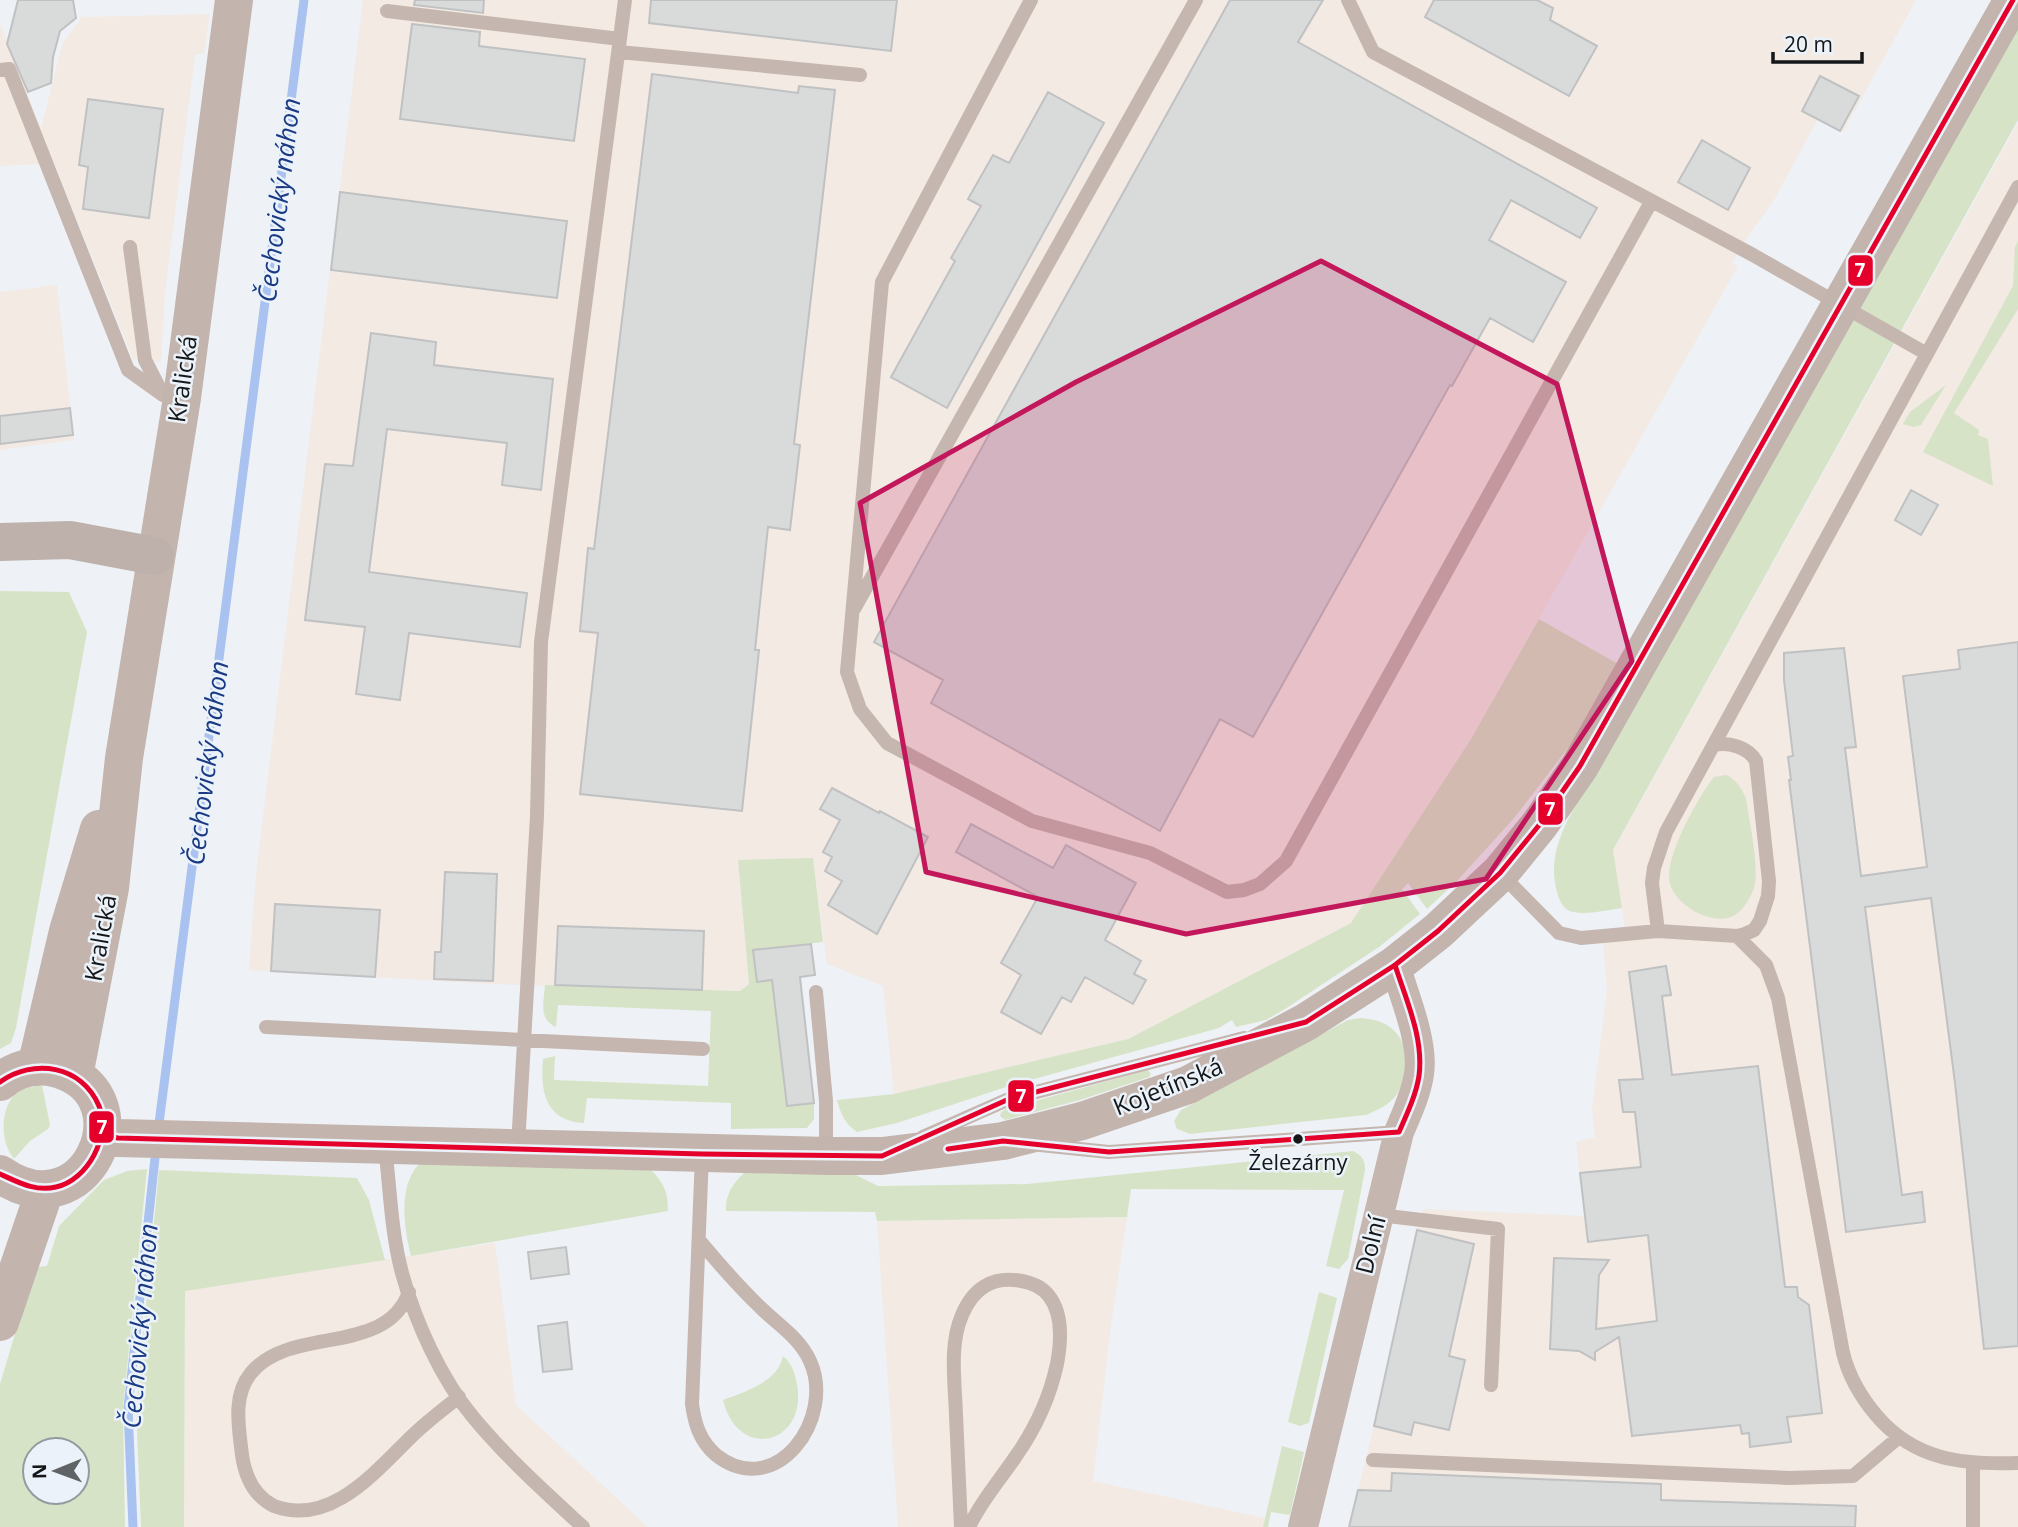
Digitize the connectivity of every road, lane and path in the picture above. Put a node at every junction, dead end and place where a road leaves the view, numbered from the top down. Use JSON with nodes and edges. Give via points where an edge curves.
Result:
{"nodes":[{"id":1,"x":234,"y":0,"type":"edge"},
{"id":2,"x":625,"y":0,"type":"edge"},
{"id":3,"x":1031,"y":0,"type":"edge"},
{"id":4,"x":1196,"y":0,"type":"edge"},
{"id":5,"x":1348,"y":0,"type":"edge"},
{"id":6,"x":2013,"y":0,"type":"edge"},
{"id":7,"x":387,"y":11,"type":"dead end"},
{"id":8,"x":620,"y":46,"type":"junction"},
{"id":9,"x":0,"y":70,"type":"edge"},
{"id":10,"x":860,"y":75,"type":"dead end"},
{"id":11,"x":2018,"y":187,"type":"edge"},
{"id":12,"x":1651,"y":202,"type":"junction"},
{"id":13,"x":130,"y":247,"type":"dead end"},
{"id":14,"x":1842,"y":305,"type":"junction"},
{"id":15,"x":1927,"y":354,"type":"junction"},
{"id":16,"x":172,"y":397,"type":"junction"},
{"id":17,"x":0,"y":542,"type":"edge"},
{"id":18,"x":155,"y":556,"type":"junction"},
{"id":19,"x":852,"y":614,"type":"junction"},
{"id":20,"x":1714,"y":746,"type":"junction"},
{"id":21,"x":124,"y":758,"type":"junction"},
{"id":22,"x":1500,"y":873,"type":"junction"},
{"id":23,"x":1658,"y":931,"type":"junction"},
{"id":24,"x":1737,"y":936,"type":"junction"},
{"id":25,"x":1395,"y":965,"type":"junction"},
{"id":26,"x":816,"y":992,"type":"dead end"},
{"id":27,"x":1306,"y":1022,"type":"junction"},
{"id":28,"x":266,"y":1027,"type":"dead end"},
{"id":29,"x":524,"y":1040,"type":"junction"},
{"id":30,"x":703,"y":1049,"type":"dead end"},
{"id":31,"x":36,"y":1067,"type":"junction"},
{"id":32,"x":74,"y":1076,"type":"junction"},
{"id":33,"x":0,"y":1082,"type":"edge"},
{"id":34,"x":1399,"y":1132,"type":"junction"},
{"id":35,"x":110,"y":1136,"type":"junction"},
{"id":36,"x":1003,"y":1141,"type":"junction"},
{"id":37,"x":385,"y":1144,"type":"junction"},
{"id":38,"x":518,"y":1147,"type":"junction"},
{"id":39,"x":702,"y":1154,"type":"junction"},
{"id":40,"x":826,"y":1156,"type":"junction"},
{"id":41,"x":882,"y":1156,"type":"junction"},
{"id":42,"x":0,"y":1174,"type":"edge"},
{"id":43,"x":44,"y":1190,"type":"junction"},
{"id":44,"x":1379,"y":1214,"type":"junction"},
{"id":45,"x":699,"y":1240,"type":"junction"},
{"id":46,"x":409,"y":1292,"type":"junction"},
{"id":47,"x":0,"y":1322,"type":"edge"},
{"id":48,"x":1491,"y":1385,"type":"dead end"},
{"id":49,"x":459,"y":1397,"type":"junction"},
{"id":50,"x":1898,"y":1438,"type":"junction"},
{"id":51,"x":1373,"y":1460,"type":"dead end"},
{"id":52,"x":1973,"y":1463,"type":"junction"},
{"id":53,"x":2018,"y":1463,"type":"edge"},
{"id":54,"x":583,"y":1527,"type":"edge"},
{"id":55,"x":961,"y":1527,"type":"edge"},
{"id":56,"x":969,"y":1527,"type":"edge"},
{"id":57,"x":1303,"y":1527,"type":"edge"},
{"id":58,"x":1973,"y":1527,"type":"edge"}],
"edges":[{"from":1,"to":16,"type":"main road","name":"Kralická"},
{"from":2,"to":8,"type":"lane"},
{"from":3,"to":19,"type":"lane","via":[[881,282]]},
{"from":4,"to":19,"type":"lane"},
{"from":5,"to":12,"type":"lane","via":[[1373,52]]},
{"from":6,"to":14,"type":"main road","name":"Kojetínská"},
{"from":7,"to":8,"type":"lane"},
{"from":8,"to":10,"type":"lane"},
{"from":8,"to":29,"type":"lane","via":[[541,642]]},
{"from":9,"to":16,"type":"lane","via":[[9,69],[128,370]]},
{"from":11,"to":15,"type":"lane"},
{"from":12,"to":14,"type":"lane"},
{"from":12,"to":19,"type":"lane","via":[[1286,862],[1260,884],[1227,892],[1150,853],[1032,821],[887,743],[860,709],[847,672]]},
{"from":13,"to":16,"type":"lane","via":[[145,360]]},
{"from":14,"to":15,"type":"lane"},
{"from":14,"to":22,"type":"main road","name":"Kojetínská","via":[[1580,766]]},
{"from":15,"to":20,"type":"lane"},
{"from":16,"to":18,"type":"main road","name":"Kralická"},
{"from":17,"to":18,"type":"highway","via":[[70,540]]},
{"from":18,"to":21,"type":"main road","name":"Kralická"},
{"from":20,"to":23,"type":"lane","via":[[1667,832],[1654,868]]},
{"from":20,"to":24,"type":"lane","via":[[1733,745],[1754,757],[1767,850],[1764,911],[1754,930]]},
{"from":21,"to":31,"type":"main road","name":"Kralická","via":[[68,931]]},
{"from":21,"to":32,"type":"main road","name":"Kralická","via":[[110,888]]},
{"from":22,"to":23,"type":"lane","via":[[1559,933],[1581,938]]},
{"from":22,"to":25,"type":"main road","name":"Kojetínská"},
{"from":23,"to":24,"type":"lane"},
{"from":24,"to":50,"type":"lane","via":[[1766,965],[1778,998],[1847,1369],[1867,1404]]},
{"from":25,"to":27,"type":"main road","name":"Kojetínská"},
{"from":25,"to":34,"type":"street","name":"Dolní","via":[[1419,1049],[1420,1071]]},
{"from":26,"to":40,"type":"lane"},
{"from":27,"to":36,"type":"main road","name":"Kojetínská","via":[[1188,1085],[1082,1121]]},
{"from":27,"to":41,"type":"lane","via":[[1009,1099]]},
{"from":28,"to":29,"type":"lane"},
{"from":29,"to":30,"type":"lane"},
{"from":29,"to":38,"type":"lane"},
{"from":31,"to":32,"type":"main road","via":[[56,1068]]},
{"from":31,"to":33,"type":"main road"},
{"from":32,"to":35,"type":"main road","via":[[94,1097]]},
{"from":34,"to":36,"type":"lane","via":[[1109,1152]]},
{"from":34,"to":44,"type":"street","name":"Dolní"},
{"from":35,"to":37,"type":"main road","name":"Kojetínská"},
{"from":35,"to":43,"type":"main road","via":[[80,1176]]},
{"from":36,"to":41,"type":"main road","name":"Kojetínská"},
{"from":37,"to":38,"type":"main road","name":"Kojetínská"},
{"from":37,"to":46,"type":"lane","via":[[395,1233]]},
{"from":38,"to":39,"type":"main road","name":"Kojetínská"},
{"from":39,"to":40,"type":"main road","name":"Kojetínská"},
{"from":39,"to":45,"type":"lane"},
{"from":40,"to":41,"type":"main road","name":"Kojetínská"},
{"from":42,"to":43,"type":"main road","via":[[25,1188]]},
{"from":43,"to":47,"type":"main road"},
{"from":44,"to":48,"type":"lane","via":[[1499,1229]]},
{"from":44,"to":57,"type":"street","name":"Dolní"},
{"from":45,"to":45,"type":"lane","via":[[694,1420],[709,1449],[722,1459],[744,1468],[768,1466],[795,1448],[812,1419],[816,1383],[811,1364],[803,1347],[732,1280]]},
{"from":46,"to":49,"type":"lane","via":[[424,1334]]},
{"from":46,"to":49,"type":"lane","via":[[401,1309],[372,1330],[284,1351],[250,1373],[237,1415],[245,1473],[273,1506],[291,1513],[317,1512],[357,1490]]},
{"from":49,"to":54,"type":"lane","via":[[527,1474]]},
{"from":50,"to":51,"type":"lane","via":[[1853,1476],[1762,1477]]},
{"from":50,"to":52,"type":"lane","via":[[1929,1454]]},
{"from":52,"to":53,"type":"lane"},
{"from":52,"to":58,"type":"lane"},
{"from":55,"to":56,"type":"lane","via":[[954,1368],[958,1325],[968,1302],[988,1284],[1025,1282],[1043,1290],[1055,1306],[1059,1324],[1056,1364],[1027,1440]]}]}
